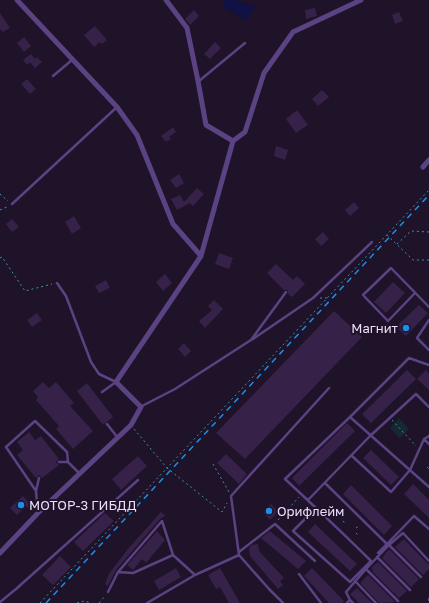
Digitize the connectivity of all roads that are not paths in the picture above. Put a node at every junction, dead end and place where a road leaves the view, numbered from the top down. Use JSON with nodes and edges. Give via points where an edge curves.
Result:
{"nodes":[{"id":1,"x":17,"y":0,"type":"edge"},
{"id":2,"x":166,"y":0,"type":"edge"},
{"id":3,"x":362,"y":0,"type":"edge"},
{"id":4,"x":244,"y":43,"type":"dead end"},
{"id":5,"x":72,"y":59,"type":"junction"},
{"id":6,"x":53,"y":76,"type":"dead end"},
{"id":7,"x":198,"y":81,"type":"junction"},
{"id":8,"x":117,"y":107,"type":"junction"},
{"id":9,"x":233,"y":141,"type":"junction"},
{"id":10,"x":429,"y":160,"type":"edge"},
{"id":11,"x":423,"y":167,"type":"dead end"},
{"id":12,"x":12,"y":204,"type":"road end"},
{"id":13,"x":372,"y":242,"type":"dead end"},
{"id":14,"x":201,"y":256,"type":"junction"},
{"id":15,"x":57,"y":283,"type":"road end"},
{"id":16,"x":286,"y":292,"type":"dead end"},
{"id":17,"x":415,"y":293,"type":"junction"},
{"id":18,"x":429,"y":307,"type":"edge"},
{"id":19,"x":429,"y":320,"type":"edge"},
{"id":20,"x":251,"y":340,"type":"junction"},
{"id":21,"x":429,"y":350,"type":"edge"},
{"id":22,"x":429,"y":365,"type":"edge"},
{"id":23,"x":116,"y":382,"type":"junction"},
{"id":24,"x":329,"y":388,"type":"dead end"},
{"id":25,"x":102,"y":392,"type":"dead end"},
{"id":26,"x":141,"y":407,"type":"junction"},
{"id":27,"x":429,"y":407,"type":"edge"},
{"id":28,"x":350,"y":417,"type":"junction"},
{"id":29,"x":107,"y":424,"type":"dead end"},
{"id":30,"x":370,"y":436,"type":"junction"},
{"id":31,"x":429,"y":436,"type":"edge"},
{"id":32,"x":118,"y":438,"type":"junction"},
{"id":33,"x":424,"y":439,"type":"junction"},
{"id":34,"x":429,"y":444,"type":"edge"},
{"id":35,"x":352,"y":456,"type":"junction"},
{"id":36,"x":59,"y":462,"type":"dead end"},
{"id":37,"x":68,"y":462,"type":"junction"},
{"id":38,"x":410,"y":470,"type":"junction"},
{"id":39,"x":80,"y":474,"type":"junction"},
{"id":40,"x":39,"y":478,"type":"dead end"},
{"id":41,"x":138,"y":480,"type":"dead end"},
{"id":42,"x":324,"y":483,"type":"junction"},
{"id":43,"x":429,"y":487,"type":"edge"},
{"id":44,"x":36,"y":491,"type":"junction"},
{"id":45,"x":308,"y":500,"type":"junction"},
{"id":46,"x":316,"y":508,"type":"junction"},
{"id":47,"x":38,"y":513,"type":"junction"},
{"id":48,"x":429,"y":529,"type":"edge"},
{"id":49,"x":388,"y":544,"type":"junction"},
{"id":50,"x":0,"y":553,"type":"edge"},
{"id":51,"x":239,"y":553,"type":"junction"},
{"id":52,"x":173,"y":555,"type":"junction"},
{"id":53,"x":377,"y":557,"type":"junction"},
{"id":54,"x":371,"y":560,"type":"junction"},
{"id":55,"x":315,"y":561,"type":"dead end"},
{"id":56,"x":429,"y":561,"type":"edge"},
{"id":57,"x":366,"y":569,"type":"junction"},
{"id":58,"x":118,"y":572,"type":"junction"},
{"id":59,"x":299,"y":574,"type":"dead end"},
{"id":60,"x":195,"y":575,"type":"junction"},
{"id":61,"x":421,"y":578,"type":"dead end"},
{"id":62,"x":355,"y":581,"type":"junction"},
{"id":63,"x":410,"y":590,"type":"dead end"},
{"id":64,"x":108,"y":592,"type":"road end"},
{"id":65,"x":4,"y":599,"type":"junction"},
{"id":66,"x":350,"y":600,"type":"junction"},
{"id":67,"x":398,"y":601,"type":"dead end"},
{"id":68,"x":0,"y":602,"type":"edge"},
{"id":69,"x":7,"y":603,"type":"edge"},
{"id":70,"x":146,"y":603,"type":"edge"},
{"id":71,"x":283,"y":603,"type":"edge"},
{"id":72,"x":321,"y":603,"type":"edge"},
{"id":73,"x":347,"y":603,"type":"edge"},
{"id":74,"x":353,"y":603,"type":"edge"},
{"id":75,"x":376,"y":603,"type":"edge"}],
"edges":[{"from":1,"to":5,"type":"street"},
{"from":2,"to":7,"type":"street","via":[[187,28]]},
{"from":3,"to":9,"type":"street","via":[[294,32],[264,73],[245,132]]},
{"from":4,"to":7,"type":"lane"},
{"from":5,"to":6,"type":"lane"},
{"from":5,"to":8,"type":"street"},
{"from":7,"to":9,"type":"street","via":[[206,125]]},
{"from":8,"to":12,"type":"lane"},
{"from":8,"to":14,"type":"street","via":[[137,135],[173,224]]},
{"from":9,"to":14,"type":"street"},
{"from":10,"to":11,"type":"street"},
{"from":13,"to":20,"type":"lane","via":[[314,298]]},
{"from":14,"to":23,"type":"street"},
{"from":15,"to":23,"type":"lane","via":[[66,296],[91,362],[99,374]]},
{"from":16,"to":20,"type":"lane"},
{"from":17,"to":17,"type":"lane","via":[[391,268],[363,295],[388,321]]},
{"from":17,"to":18,"type":"lane"},
{"from":19,"to":21,"type":"lane","via":[[417,338]]},
{"from":20,"to":26,"type":"lane","via":[[175,389]]},
{"from":22,"to":28,"type":"lane","via":[[410,358]]},
{"from":23,"to":25,"type":"lane"},
{"from":23,"to":26,"type":"street"},
{"from":24,"to":51,"type":"lane","via":[[232,496]]},
{"from":26,"to":32,"type":"street","via":[[131,426]]},
{"from":27,"to":30,"type":"lane","via":[[416,394]]},
{"from":28,"to":30,"type":"lane"},
{"from":28,"to":45,"type":"lane","via":[[285,479]]},
{"from":29,"to":32,"type":"lane"},
{"from":30,"to":35,"type":"lane"},
{"from":30,"to":38,"type":"lane"},
{"from":31,"to":33,"type":"lane"},
{"from":32,"to":39,"type":"street"},
{"from":33,"to":34,"type":"lane"},
{"from":33,"to":38,"type":"lane"},
{"from":35,"to":38,"type":"lane","via":[[391,492]]},
{"from":35,"to":42,"type":"lane"},
{"from":36,"to":37,"type":"lane"},
{"from":37,"to":39,"type":"lane"},
{"from":37,"to":44,"type":"lane","via":[[67,452],[35,421],[6,447]]},
{"from":38,"to":43,"type":"lane"},
{"from":39,"to":47,"type":"street"},
{"from":40,"to":44,"type":"lane"},
{"from":41,"to":65,"type":"lane"},
{"from":42,"to":45,"type":"lane"},
{"from":42,"to":49,"type":"lane"},
{"from":44,"to":47,"type":"lane"},
{"from":45,"to":46,"type":"lane"},
{"from":46,"to":54,"type":"lane"},
{"from":46,"to":54,"type":"lane","via":[[294,531],[350,582]]},
{"from":47,"to":50,"type":"street"},
{"from":48,"to":49,"type":"lane","via":[[414,516]]},
{"from":49,"to":53,"type":"lane"},
{"from":49,"to":54,"type":"lane"},
{"from":49,"to":56,"type":"lane","via":[[403,534]]},
{"from":49,"to":61,"type":"lane"},
{"from":51,"to":55,"type":"lane","via":[[275,524]]},
{"from":51,"to":60,"type":"lane"},
{"from":51,"to":71,"type":"lane"},
{"from":52,"to":58,"type":"lane","via":[[133,573]]},
{"from":52,"to":58,"type":"lane","via":[[162,521]]},
{"from":52,"to":60,"type":"lane"},
{"from":53,"to":57,"type":"lane"},
{"from":53,"to":63,"type":"lane"},
{"from":57,"to":62,"type":"lane"},
{"from":57,"to":67,"type":"lane"},
{"from":58,"to":64,"type":"lane"},
{"from":59,"to":72,"type":"lane"},
{"from":60,"to":70,"type":"lane"},
{"from":62,"to":66,"type":"lane","via":[[346,592]]},
{"from":62,"to":75,"type":"lane"},
{"from":65,"to":68,"type":"lane"},
{"from":65,"to":69,"type":"lane"},
{"from":66,"to":73,"type":"lane"},
{"from":66,"to":74,"type":"lane"}]}
